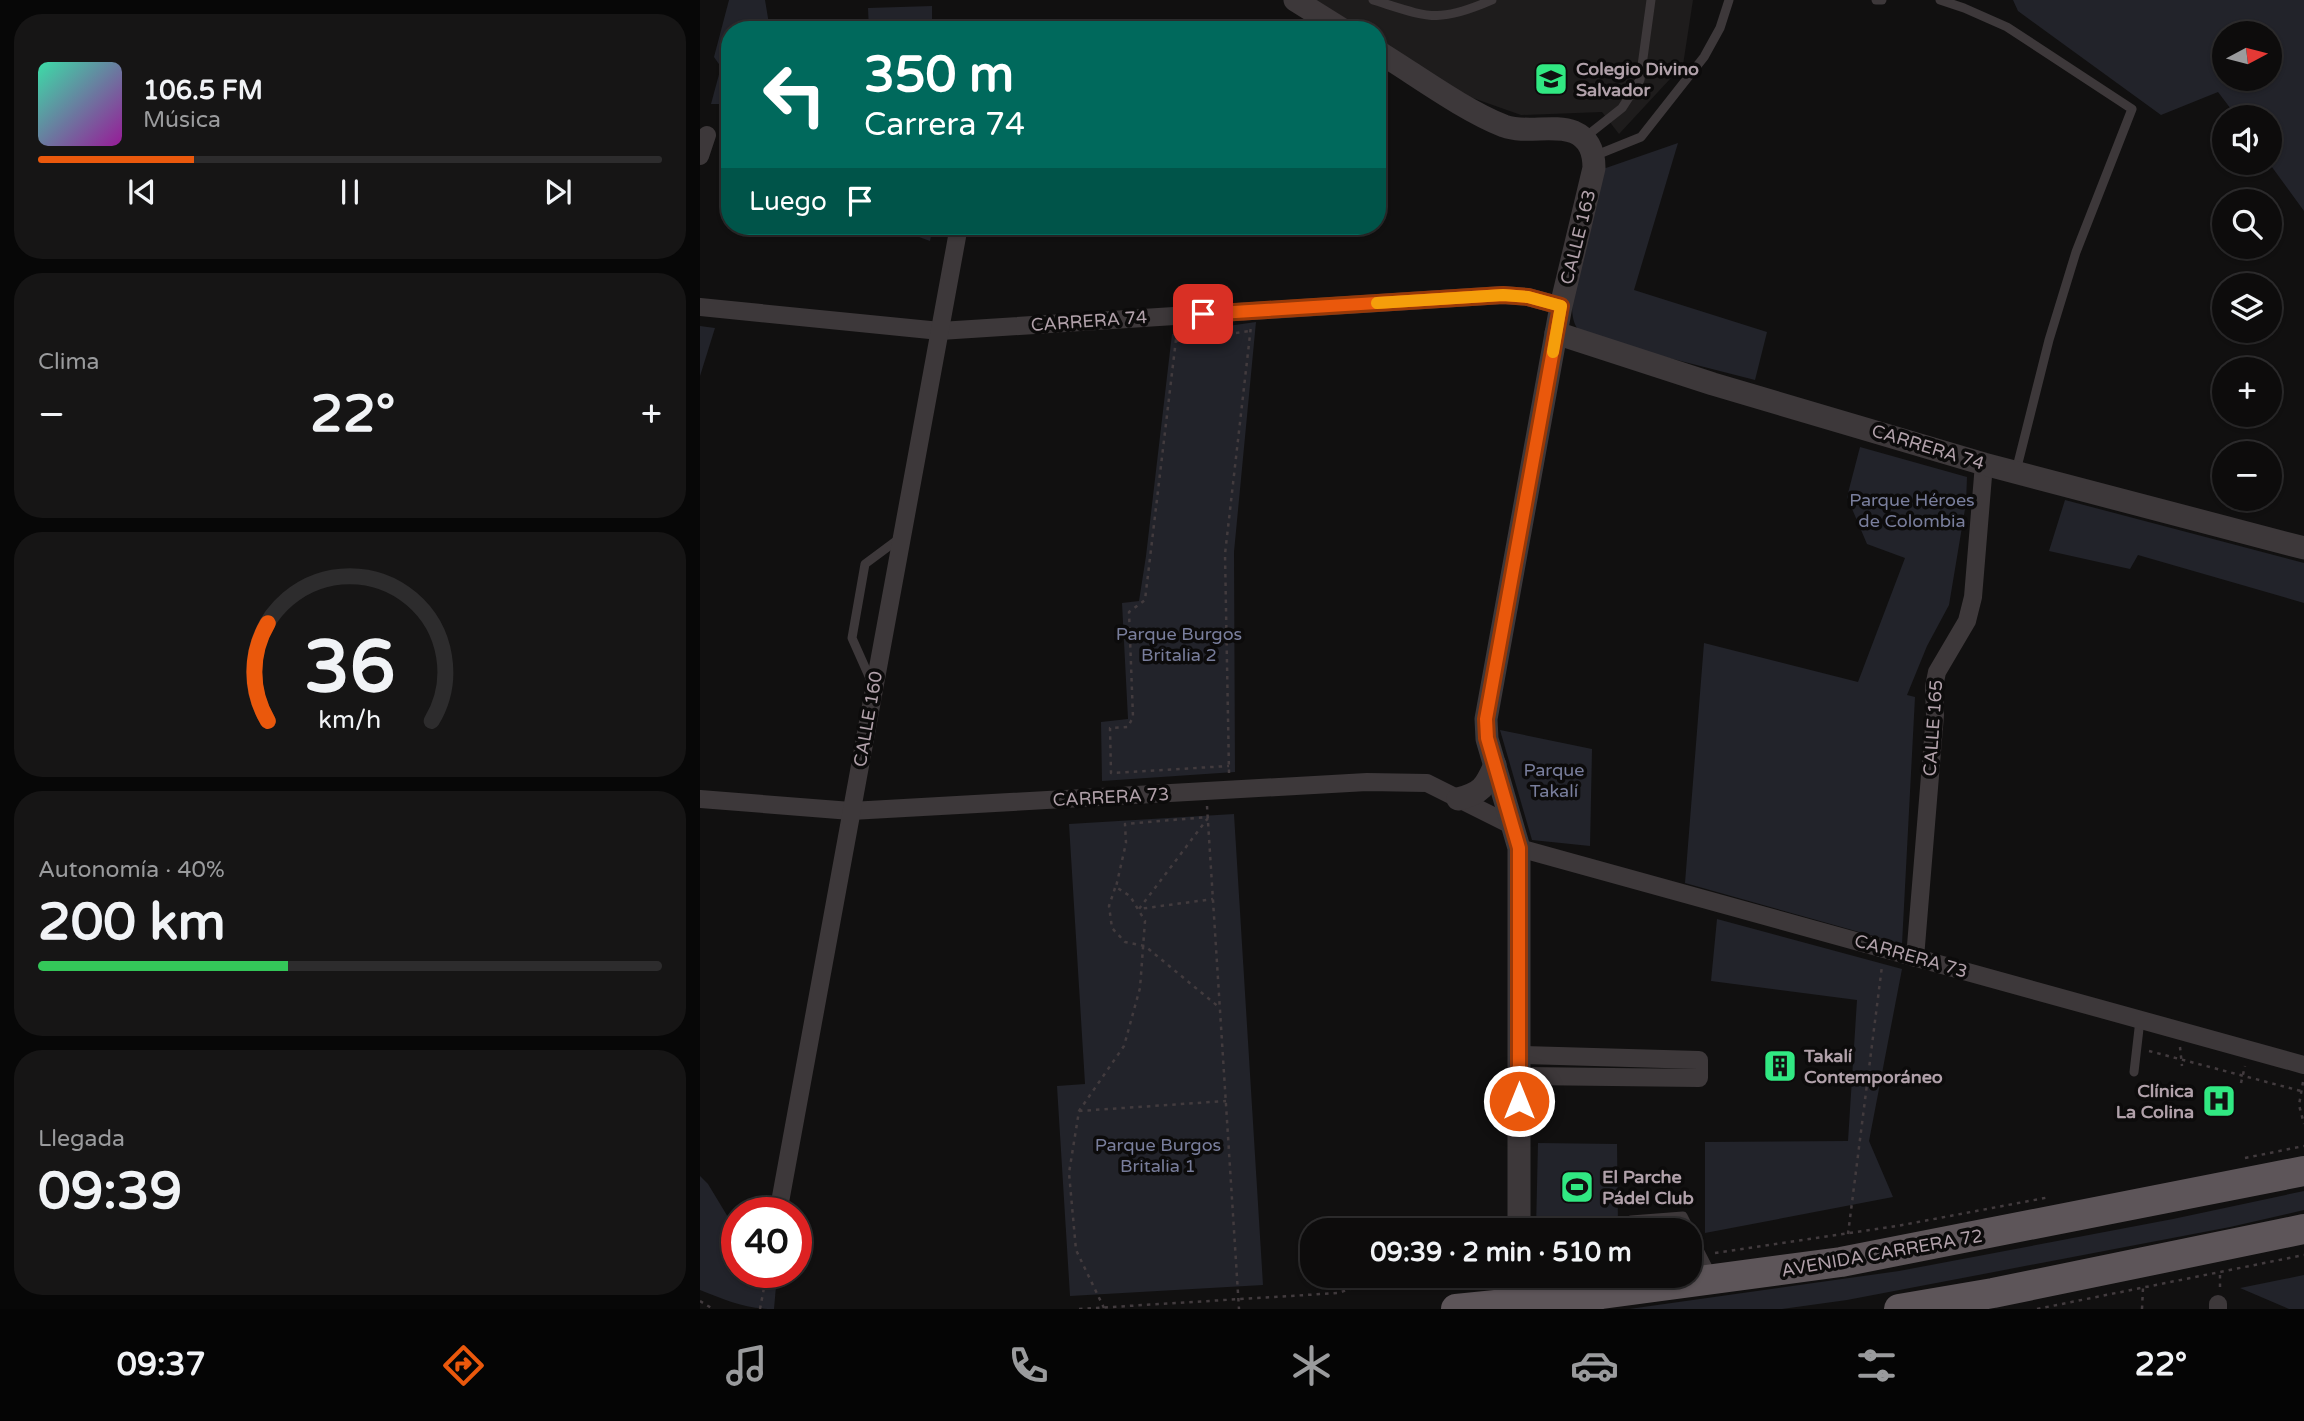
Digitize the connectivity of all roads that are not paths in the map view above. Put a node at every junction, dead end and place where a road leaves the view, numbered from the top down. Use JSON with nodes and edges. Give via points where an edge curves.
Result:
{"nodes":[{"id":1,"x":1295,"y":0,"type":"edge"},
{"id":2,"x":1374,"y":0,"type":"edge"},
{"id":3,"x":1492,"y":0,"type":"edge"},
{"id":4,"x":1651,"y":0,"type":"edge"},
{"id":5,"x":1728,"y":0,"type":"edge"},
{"id":6,"x":1876,"y":0,"type":"edge"},
{"id":7,"x":1882,"y":0,"type":"edge"},
{"id":8,"x":1940,"y":0,"type":"edge"},
{"id":9,"x":1329,"y":21,"type":"edge"},
{"id":10,"x":1386,"y":57,"type":"edge"},
{"id":11,"x":706,"y":135,"type":"dead end"},
{"id":12,"x":1589,"y":147,"type":"junction"},
{"id":13,"x":700,"y":156,"type":"edge"},
{"id":14,"x":957,"y":235,"type":"edge"},
{"id":15,"x":1561,"y":306,"type":"junction"},
{"id":16,"x":700,"y":307,"type":"edge"},
{"id":17,"x":940,"y":331,"type":"junction"},
{"id":18,"x":1556,"y":333,"type":"junction"},
{"id":19,"x":1984,"y":464,"type":"junction"},
{"id":20,"x":2016,"y":472,"type":"junction"},
{"id":21,"x":902,"y":537,"type":"junction"},
{"id":22,"x":2304,"y":548,"type":"edge"},
{"id":23,"x":874,"y":688,"type":"junction"},
{"id":24,"x":1495,"y":765,"type":"junction"},
{"id":25,"x":700,"y":799,"type":"edge"},
{"id":26,"x":1458,"y":799,"type":"junction"},
{"id":27,"x":851,"y":811,"type":"junction"},
{"id":28,"x":1516,"y":837,"type":"junction"},
{"id":29,"x":1914,"y":958,"type":"junction"},
{"id":30,"x":2140,"y":1020,"type":"junction"},
{"id":31,"x":1567,"y":1056,"type":"junction"},
{"id":32,"x":1520,"y":1065,"type":"junction"},
{"id":33,"x":2304,"y":1065,"type":"edge"},
{"id":34,"x":2134,"y":1072,"type":"dead end"},
{"id":35,"x":1568,"y":1076,"type":"junction"},
{"id":36,"x":2304,"y":1171,"type":"edge"},
{"id":37,"x":781,"y":1197,"type":"edge"},
{"id":38,"x":1519,"y":1218,"type":"edge"},
{"id":39,"x":1657,"y":1218,"type":"edge"},
{"id":40,"x":1684,"y":1218,"type":"edge"},
{"id":41,"x":2304,"y":1229,"type":"edge"},
{"id":42,"x":1702,"y":1255,"type":"edge"},
{"id":43,"x":1708,"y":1267,"type":"junction"},
{"id":44,"x":1702,"y":1268,"type":"edge"},
{"id":45,"x":1514,"y":1288,"type":"edge"},
{"id":46,"x":1562,"y":1288,"type":"edge"},
{"id":47,"x":1613,"y":1288,"type":"edge"},
{"id":48,"x":1456,"y":1309,"type":"edge"},
{"id":49,"x":1899,"y":1309,"type":"edge"}],
"edges":[{"from":1,"to":9,"type":"street"},
{"from":2,"to":3,"type":"lane","via":[[1437,17],[1462,13]]},
{"from":4,"to":12,"type":"lane","via":[[1640,80]]},
{"from":5,"to":12,"type":"lane","via":[[1704,57],[1641,137]]},
{"from":6,"to":7,"type":"lane"},
{"from":8,"to":20,"type":"lane","via":[[2007,27],[2132,110],[2076,252]]},
{"from":10,"to":12,"type":"street","via":[[1478,114],[1521,129],[1574,132]]},
{"from":11,"to":13,"type":"street"},
{"from":12,"to":15,"type":"street","name":"CALLE 163","via":[[1594,168]]},
{"from":14,"to":17,"type":"street","name":"CALLE 160"},
{"from":15,"to":17,"type":"street","name":"CARRERA 74","via":[[1503,295]]},
{"from":15,"to":18,"type":"street","name":"CALLE 163"},
{"from":16,"to":17,"type":"street","name":"CARRERA 74"},
{"from":17,"to":21,"type":"street","name":"CALLE 160"},
{"from":18,"to":19,"type":"street","name":"CARRERA 74"},
{"from":18,"to":24,"type":"street","name":"CALLE 163","via":[[1488,701],[1487,738]]},
{"from":19,"to":20,"type":"street","name":"CARRERA 74"},
{"from":19,"to":29,"type":"street","name":"CALLE 165","via":[[1973,597],[1967,621],[1942,662],[1934,687],[1936,715]]},
{"from":20,"to":22,"type":"street","name":"CARRERA 74"},
{"from":21,"to":23,"type":"street","name":"CALLE 160"},
{"from":21,"to":23,"type":"lane","via":[[862,563],[852,638]]},
{"from":23,"to":27,"type":"street","name":"CALLE 160"},
{"from":24,"to":26,"type":"street","via":[[1482,789]]},
{"from":24,"to":28,"type":"street","name":"CALLE 163"},
{"from":25,"to":27,"type":"street","name":"CARRERA 73"},
{"from":26,"to":27,"type":"street","name":"CARRERA 73","via":[[1427,783],[1367,782]]},
{"from":26,"to":28,"type":"street","name":"CARRERA 73"},
{"from":27,"to":37,"type":"street","name":"CALLE 160"},
{"from":28,"to":29,"type":"street","name":"CARRERA 73"},
{"from":28,"to":32,"type":"street","name":"CALLE 163"},
{"from":29,"to":30,"type":"street","name":"CARRERA 73"},
{"from":30,"to":33,"type":"street","name":"CARRERA 73"},
{"from":30,"to":34,"type":"lane"},
{"from":31,"to":32,"type":"street"},
{"from":31,"to":35,"type":"street"},
{"from":31,"to":35,"type":"street","via":[[1699,1060],[1699,1077]]},
{"from":32,"to":35,"type":"street"},
{"from":32,"to":38,"type":"street","name":"CALLE 163"},
{"from":36,"to":43,"type":"highway","name":"AVENIDA CARRERA 72","via":[[1868,1257]]},
{"from":39,"to":40,"type":"lane"},
{"from":41,"to":49,"type":"highway"},
{"from":42,"to":43,"type":"lane"},
{"from":43,"to":44,"type":"highway","name":"AVENIDA CARRERA 72"},
{"from":45,"to":48,"type":"highway","name":"AVENIDA CARRERA 72"},
{"from":46,"to":47,"type":"highway","name":"AVENIDA CARRERA 72"}]}
